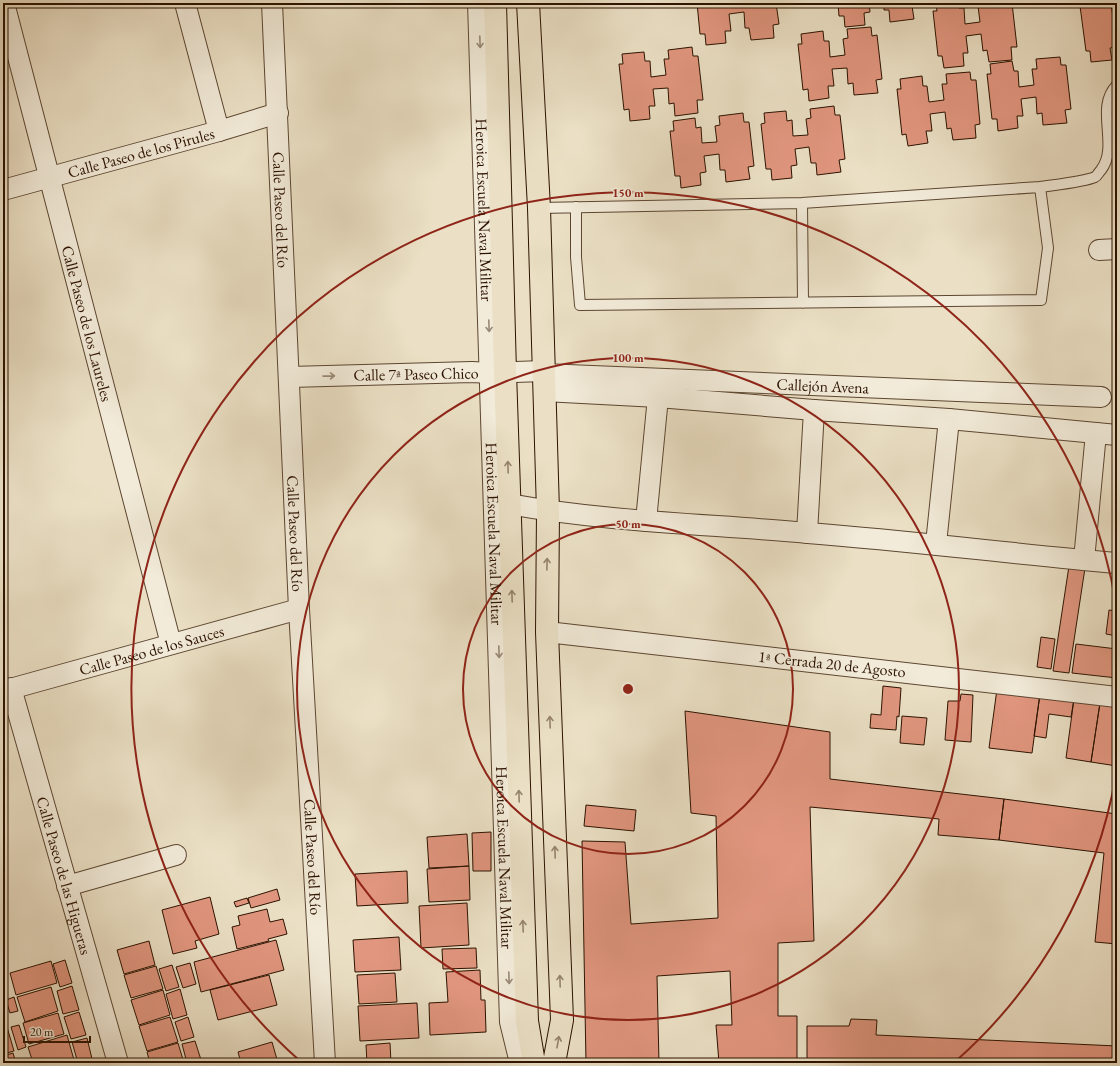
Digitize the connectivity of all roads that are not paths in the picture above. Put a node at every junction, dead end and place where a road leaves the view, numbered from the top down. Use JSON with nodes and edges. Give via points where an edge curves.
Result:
{"nodes":[{"id":1,"x":4,"y":3,"type":"edge"},
{"id":2,"x":185,"y":3,"type":"edge"},
{"id":3,"x":272,"y":3,"type":"edge"},
{"id":4,"x":478,"y":3,"type":"edge"},
{"id":5,"x":495,"y":3,"type":"edge"},
{"id":6,"x":528,"y":3,"type":"edge"},
{"id":7,"x":1117,"y":85,"type":"edge"},
{"id":8,"x":278,"y":113,"type":"junction"},
{"id":9,"x":219,"y":131,"type":"junction"},
{"id":10,"x":50,"y":177,"type":"junction"},
{"id":11,"x":1040,"y":187,"type":"junction"},
{"id":12,"x":3,"y":190,"type":"edge"},
{"id":13,"x":802,"y":203,"type":"junction"},
{"id":14,"x":576,"y":207,"type":"junction"},
{"id":15,"x":539,"y":208,"type":"junction"},
{"id":16,"x":803,"y":303,"type":"junction"},
{"id":17,"x":497,"y":373,"type":"junction"},
{"id":18,"x":290,"y":377,"type":"junction"},
{"id":19,"x":544,"y":378,"type":"junction"},
{"id":20,"x":658,"y":397,"type":"junction"},
{"id":21,"x":1101,"y":397,"type":"dead end"},
{"id":22,"x":814,"y":410,"type":"junction"},
{"id":23,"x":949,"y":419,"type":"junction"},
{"id":24,"x":1096,"y":434,"type":"junction"},
{"id":25,"x":1117,"y":435,"type":"edge"},
{"id":26,"x":509,"y":504,"type":"junction"},
{"id":27,"x":548,"y":511,"type":"junction"},
{"id":28,"x":646,"y":521,"type":"junction"},
{"id":29,"x":807,"y":532,"type":"junction"},
{"id":30,"x":936,"y":544,"type":"junction"},
{"id":31,"x":1084,"y":560,"type":"junction"},
{"id":32,"x":1117,"y":563,"type":"edge"},
{"id":33,"x":299,"y":609,"type":"junction"},
{"id":34,"x":547,"y":632,"type":"junction"},
{"id":35,"x":171,"y":644,"type":"junction"},
{"id":36,"x":7,"y":689,"type":"edge"},
{"id":37,"x":1117,"y":697,"type":"edge"},
{"id":38,"x":176,"y":855,"type":"dead end"},
{"id":39,"x":67,"y":886,"type":"junction"},
{"id":40,"x":118,"y":1063,"type":"edge"},
{"id":41,"x":325,"y":1063,"type":"edge"},
{"id":42,"x":520,"y":1063,"type":"edge"},
{"id":43,"x":534,"y":1063,"type":"edge"},
{"id":44,"x":554,"y":1063,"type":"edge"}],
"edges":[{"from":1,"to":10,"type":"street","name":"Calle Paseo de los Laureles"},
{"from":2,"to":9,"type":"street"},
{"from":3,"to":8,"type":"street","name":"Calle Paseo del Río"},
{"from":4,"to":17,"type":"street","name":"Heroica Escuela Naval Militar","one_way":true},
{"from":5,"to":17,"type":"main road","name":"Heroica Escuela Naval Militar"},
{"from":6,"to":15,"type":"main road"},
{"from":7,"to":11,"type":"lane","via":[[1108,97],[1109,150],[1105,165],[1096,177]]},
{"from":8,"to":9,"type":"street","name":"Calle Paseo de los Pirules"},
{"from":8,"to":18,"type":"street","name":"Calle Paseo del Río"},
{"from":9,"to":10,"type":"street","name":"Calle Paseo de los Pirules"},
{"from":10,"to":12,"type":"street","name":"Calle Paseo de los Pirules"},
{"from":10,"to":35,"type":"street","name":"Calle Paseo de los Laureles"},
{"from":11,"to":13,"type":"lane"},
{"from":11,"to":16,"type":"lane","via":[[1048,248],[1041,300]]},
{"from":13,"to":14,"type":"lane"},
{"from":13,"to":16,"type":"lane"},
{"from":14,"to":15,"type":"lane"},
{"from":14,"to":16,"type":"lane","via":[[576,257],[580,305]]},
{"from":15,"to":19,"type":"main road"},
{"from":18,"to":17,"type":"street","name":"Calle 7ª Paseo Chico","one_way":true},
{"from":17,"to":19,"type":"street","name":"Calle 7ª Paseo Chico"},
{"from":26,"to":17,"type":"main road","name":"Heroica Escuela Naval Militar","one_way":true},
{"from":17,"to":42,"type":"street","name":"Heroica Escuela Naval Militar","one_way":true,"via":[[510,1022]]},
{"from":18,"to":33,"type":"street","name":"Calle Paseo del Río"},
{"from":19,"to":20,"type":"street"},
{"from":19,"to":21,"type":"street","name":"Callejón Avena"},
{"from":19,"to":27,"type":"main road"},
{"from":20,"to":22,"type":"street"},
{"from":20,"to":28,"type":"street"},
{"from":22,"to":23,"type":"street"},
{"from":22,"to":29,"type":"street"},
{"from":23,"to":24,"type":"street"},
{"from":23,"to":30,"type":"street"},
{"from":24,"to":25,"type":"street"},
{"from":24,"to":31,"type":"street"},
{"from":26,"to":27,"type":"street"},
{"from":43,"to":26,"type":"main road","name":"Heroica Escuela Naval Militar","one_way":true,"via":[[527,1021]]},
{"from":27,"to":28,"type":"street"},
{"from":34,"to":27,"type":"main road","one_way":true},
{"from":28,"to":29,"type":"street"},
{"from":29,"to":30,"type":"street"},
{"from":30,"to":31,"type":"street"},
{"from":31,"to":32,"type":"street"},
{"from":33,"to":35,"type":"street","name":"Calle Paseo de los Sauces"},
{"from":33,"to":41,"type":"street","name":"Calle Paseo del Río"},
{"from":34,"to":37,"type":"street","name":"1ª Cerrada 20 de Agosto"},
{"from":44,"to":34,"type":"main road","one_way":true,"via":[[562,1020]]},
{"from":35,"to":36,"type":"street","name":"Calle Paseo de los Sauces"},
{"from":36,"to":39,"type":"street","name":"Calle Paseo de las Higueras"},
{"from":38,"to":39,"type":"street"},
{"from":39,"to":40,"type":"street","name":"Calle Paseo de las Higueras"}]}
